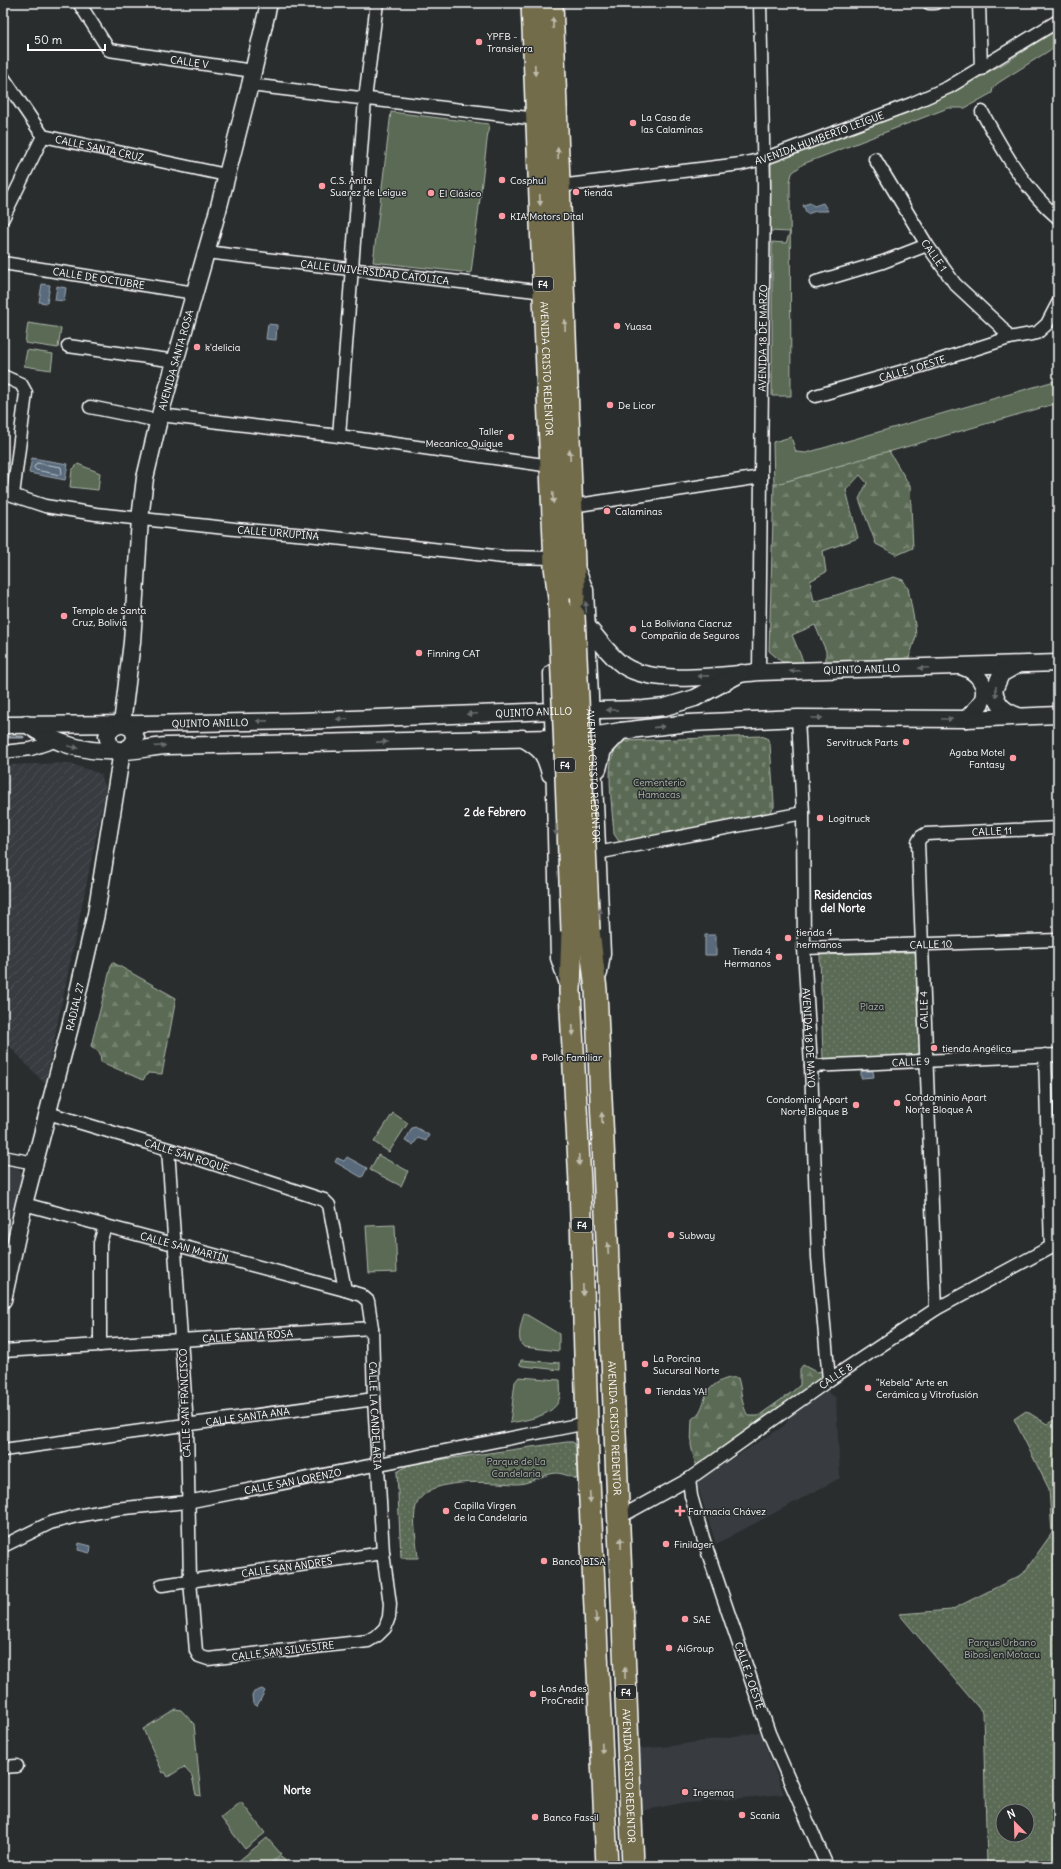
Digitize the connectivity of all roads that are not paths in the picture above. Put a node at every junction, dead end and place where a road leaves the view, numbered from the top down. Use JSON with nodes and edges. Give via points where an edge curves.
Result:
{"nodes":[{"id":1,"x":79,"y":3,"type":"edge"},
{"id":2,"x":269,"y":3,"type":"edge"},
{"id":3,"x":377,"y":3,"type":"edge"},
{"id":4,"x":532,"y":3,"type":"edge"},
{"id":5,"x":552,"y":3,"type":"edge"},
{"id":6,"x":760,"y":3,"type":"edge"},
{"id":7,"x":929,"y":3,"type":"edge"},
{"id":8,"x":935,"y":3,"type":"edge"},
{"id":9,"x":979,"y":3,"type":"edge"},
{"id":10,"x":1058,"y":22,"type":"edge"},
{"id":11,"x":981,"y":69,"type":"junction"},
{"id":12,"x":3,"y":77,"type":"edge"},
{"id":13,"x":252,"y":78,"type":"junction"},
{"id":14,"x":365,"y":99,"type":"junction"},
{"id":15,"x":982,"y":112,"type":"dead end"},
{"id":16,"x":537,"y":119,"type":"junction"},
{"id":17,"x":43,"y":136,"type":"junction"},
{"id":18,"x":763,"y":159,"type":"junction"},
{"id":19,"x":875,"y":159,"type":"dead end"},
{"id":20,"x":226,"y":175,"type":"junction"},
{"id":21,"x":559,"y":186,"type":"junction"},
{"id":22,"x":3,"y":218,"type":"edge"},
{"id":23,"x":1058,"y":218,"type":"edge"},
{"id":24,"x":927,"y":245,"type":"junction"},
{"id":25,"x":206,"y":252,"type":"junction"},
{"id":26,"x":3,"y":262,"type":"edge"},
{"id":27,"x":351,"y":269,"type":"junction"},
{"id":28,"x":816,"y":282,"type":"dead end"},
{"id":29,"x":544,"y":292,"type":"junction"},
{"id":30,"x":196,"y":293,"type":"junction"},
{"id":31,"x":1058,"y":303,"type":"edge"},
{"id":32,"x":1009,"y":338,"type":"junction"},
{"id":33,"x":68,"y":346,"type":"dead end"},
{"id":34,"x":176,"y":362,"type":"junction"},
{"id":35,"x":3,"y":376,"type":"edge"},
{"id":36,"x":815,"y":396,"type":"dead end"},
{"id":37,"x":90,"y":407,"type":"dead end"},
{"id":38,"x":159,"y":418,"type":"junction"},
{"id":39,"x":340,"y":436,"type":"junction"},
{"id":40,"x":551,"y":466,"type":"junction"},
{"id":41,"x":761,"y":477,"type":"junction"},
{"id":42,"x":8,"y":494,"type":"edge"},
{"id":43,"x":572,"y":506,"type":"junction"},
{"id":44,"x":140,"y":519,"type":"junction"},
{"id":45,"x":562,"y":562,"type":"junction"},
{"id":46,"x":586,"y":626,"type":"junction"},
{"id":47,"x":1058,"y":664,"type":"edge"},
{"id":48,"x":1018,"y":665,"type":"junction"},
{"id":49,"x":964,"y":667,"type":"junction"},
{"id":50,"x":759,"y":672,"type":"junction"},
{"id":51,"x":742,"y":673,"type":"junction"},
{"id":52,"x":589,"y":674,"type":"junction"},
{"id":53,"x":552,"y":676,"type":"junction"},
{"id":54,"x":552,"y":710,"type":"junction"},
{"id":55,"x":591,"y":710,"type":"junction"},
{"id":56,"x":520,"y":712,"type":"junction"},
{"id":57,"x":1058,"y":715,"type":"edge"},
{"id":58,"x":1020,"y":717,"type":"junction"},
{"id":59,"x":798,"y":718,"type":"junction"},
{"id":60,"x":966,"y":720,"type":"junction"},
{"id":61,"x":3,"y":724,"type":"edge"},
{"id":62,"x":26,"y":724,"type":"junction"},
{"id":63,"x":122,"y":724,"type":"junction"},
{"id":64,"x":621,"y":731,"type":"junction"},
{"id":65,"x":592,"y":736,"type":"junction"},
{"id":66,"x":522,"y":738,"type":"junction"},
{"id":67,"x":553,"y":738,"type":"junction"},
{"id":68,"x":55,"y":741,"type":"junction"},
{"id":69,"x":3,"y":752,"type":"edge"},
{"id":70,"x":122,"y":752,"type":"junction"},
{"id":71,"x":594,"y":788,"type":"junction"},
{"id":72,"x":555,"y":791,"type":"junction"},
{"id":73,"x":803,"y":813,"type":"junction"},
{"id":74,"x":1058,"y":828,"type":"edge"},
{"id":75,"x":926,"y":834,"type":"joint"},
{"id":76,"x":597,"y":853,"type":"junction"},
{"id":77,"x":580,"y":930,"type":"junction"},
{"id":78,"x":1058,"y":940,"type":"edge"},
{"id":79,"x":922,"y":943,"type":"junction"},
{"id":80,"x":804,"y":948,"type":"junction"},
{"id":81,"x":596,"y":990,"type":"junction"},
{"id":82,"x":570,"y":991,"type":"junction"},
{"id":83,"x":1058,"y":1055,"type":"edge"},
{"id":84,"x":1045,"y":1056,"type":"junction"},
{"id":85,"x":925,"y":1060,"type":"junction"},
{"id":86,"x":811,"y":1066,"type":"junction"},
{"id":87,"x":48,"y":1113,"type":"junction"},
{"id":88,"x":168,"y":1149,"type":"junction"},
{"id":89,"x":3,"y":1157,"type":"edge"},
{"id":90,"x":35,"y":1163,"type":"junction"},
{"id":91,"x":24,"y":1204,"type":"junction"},
{"id":92,"x":104,"y":1226,"type":"junction"},
{"id":93,"x":174,"y":1244,"type":"junction"},
{"id":94,"x":1055,"y":1245,"type":"edge"},
{"id":95,"x":345,"y":1290,"type":"junction"},
{"id":96,"x":3,"y":1300,"type":"edge"},
{"id":97,"x":936,"y":1309,"type":"junction"},
{"id":98,"x":372,"y":1328,"type":"junction"},
{"id":99,"x":182,"y":1339,"type":"junction"},
{"id":100,"x":100,"y":1345,"type":"junction"},
{"id":101,"x":3,"y":1351,"type":"edge"},
{"id":102,"x":829,"y":1380,"type":"junction"},
{"id":103,"x":374,"y":1400,"type":"junction"},
{"id":104,"x":587,"y":1423,"type":"junction"},
{"id":105,"x":187,"y":1425,"type":"junction"},
{"id":106,"x":3,"y":1450,"type":"edge"},
{"id":107,"x":378,"y":1465,"type":"junction"},
{"id":108,"x":689,"y":1479,"type":"junction"},
{"id":109,"x":188,"y":1502,"type":"junction"},
{"id":110,"x":620,"y":1517,"type":"junction"},
{"id":111,"x":3,"y":1546,"type":"edge"},
{"id":112,"x":383,"y":1553,"type":"junction"},
{"id":113,"x":190,"y":1581,"type":"junction"},
{"id":114,"x":162,"y":1585,"type":"dead end"},
{"id":115,"x":368,"y":1641,"type":"joint"},
{"id":116,"x":199,"y":1656,"type":"joint"},
{"id":117,"x":18,"y":1766,"type":"dead end"},
{"id":118,"x":3,"y":1767,"type":"edge"},
{"id":119,"x":607,"y":1866,"type":"edge"},
{"id":120,"x":633,"y":1866,"type":"edge"},
{"id":121,"x":826,"y":1866,"type":"edge"}],
"edges":[{"from":1,"to":13,"type":"street","name":"CALLE V","via":[[109,50]]},
{"from":2,"to":13,"type":"main road","name":"AVENIDA SANTA ROSA"},
{"from":3,"to":14,"type":"street"},
{"from":4,"to":16,"type":"highway","name":"AVENIDA CRISTO REDENTOR","number":"F4","one_way":true},
{"from":21,"to":5,"type":"highway","name":"AVENIDA CRISTO REDENTOR","number":"F4","one_way":true},
{"from":6,"to":18,"type":"street","name":"AVENIDA 18 DE MARZO"},
{"from":7,"to":8,"type":"street"},
{"from":9,"to":11,"type":"street"},
{"from":10,"to":11,"type":"street","name":"AVENIDA HUMBERTO LEIGUE"},
{"from":11,"to":18,"type":"street","name":"AVENIDA HUMBERTO LEIGUE","via":[[911,104]]},
{"from":12,"to":17,"type":"street","name":"CALLE SANTA CRUZ"},
{"from":13,"to":14,"type":"street","name":"CALLE V"},
{"from":13,"to":20,"type":"main road","name":"AVENIDA SANTA ROSA"},
{"from":14,"to":16,"type":"street","name":"CALLE V"},
{"from":14,"to":27,"type":"street"},
{"from":15,"to":23,"type":"street","via":[[998,142],[1031,191]]},
{"from":16,"to":29,"type":"highway","name":"AVENIDA CRISTO REDENTOR","number":"F4","one_way":true},
{"from":17,"to":20,"type":"street","name":"CALLE SANTA CRUZ"},
{"from":17,"to":22,"type":"street"},
{"from":18,"to":21,"type":"street","name":"AVENIDA HUMBERTO LEIGUE","via":[[741,164]]},
{"from":18,"to":41,"type":"street","name":"AVENIDA 18 DE MARZO"},
{"from":19,"to":24,"type":"street","name":"CALLE 1"},
{"from":20,"to":25,"type":"main road","name":"AVENIDA SANTA ROSA"},
{"from":43,"to":21,"type":"highway","name":"AVENIDA CRISTO REDENTOR","number":"F4","one_way":true},
{"from":24,"to":28,"type":"street","via":[[883,262]]},
{"from":24,"to":32,"type":"street","name":"CALLE 1","via":[[955,284],[1000,326]]},
{"from":25,"to":27,"type":"street","name":"CALLE UNIVERSIDAD CATÓLICA"},
{"from":25,"to":30,"type":"main road","name":"AVENIDA SANTA ROSA"},
{"from":26,"to":30,"type":"street","name":"CALLE DE OCTUBRE"},
{"from":27,"to":29,"type":"street","name":"CALLE UNIVERSIDAD CATÓLICA"},
{"from":27,"to":39,"type":"street"},
{"from":29,"to":40,"type":"highway","name":"AVENIDA CRISTO REDENTOR","number":"F4"},
{"from":30,"to":34,"type":"main road","name":"AVENIDA SANTA ROSA"},
{"from":31,"to":32,"type":"street","name":"CALLE 1 OESTE","via":[[1047,324],[1038,333]]},
{"from":32,"to":36,"type":"street","name":"CALLE 1 OESTE"},
{"from":33,"to":34,"type":"street"},
{"from":34,"to":38,"type":"main road","name":"AVENIDA SANTA ROSA"},
{"from":35,"to":42,"type":"street","via":[[21,384],[26,393]]},
{"from":37,"to":38,"type":"street"},
{"from":38,"to":39,"type":"street"},
{"from":38,"to":44,"type":"main road","name":"AVENIDA SANTA ROSA","via":[[145,478]]},
{"from":39,"to":40,"type":"street"},
{"from":40,"to":45,"type":"highway","name":"AVENIDA CRISTO REDENTOR","number":"F4","one_way":true},
{"from":41,"to":43,"type":"street"},
{"from":41,"to":50,"type":"street","name":"AVENIDA 18 DE MARZO"},
{"from":42,"to":44,"type":"street","name":"CALLE URKUPIÑA","via":[[45,506]]},
{"from":43,"to":45,"type":"highway","name":"AVENIDA CRISTO REDENTOR","number":"F4"},
{"from":44,"to":45,"type":"street","name":"CALLE URKUPIÑA"},
{"from":44,"to":63,"type":"main road","name":"AVENIDA SANTA ROSA","via":[[132,642]]},
{"from":46,"to":45,"type":"main road","name":"AVENIDA CRISTO REDENTOR","one_way":true,"via":[[585,590]]},
{"from":45,"to":53,"type":"main road","name":"AVENIDA CRISTO REDENTOR","via":[[550,593]]},
{"from":45,"to":77,"type":"highway","name":"AVENIDA CRISTO REDENTOR","number":"F4","bridge":true,"via":[[566,598]]},
{"from":51,"to":46,"type":"main road","one_way":true,"via":[[670,677],[632,671],[615,658]]},
{"from":46,"to":52,"type":"main road","name":"AVENIDA CRISTO REDENTOR"},
{"from":47,"to":48,"type":"main road","name":"QUINTO ANILLO"},
{"from":48,"to":49,"type":"main road","name":"QUINTO ANILLO"},
{"from":48,"to":58,"type":"main road","one_way":true,"via":[[1001,674],[994,690],[1000,706]]},
{"from":49,"to":50,"type":"main road","name":"QUINTO ANILLO","one_way":true},
{"from":49,"to":60,"type":"main road","via":[[979,676],[984,694],[981,703]]},
{"from":50,"to":51,"type":"main road","name":"QUINTO ANILLO"},
{"from":51,"to":55,"type":"main road","name":"QUINTO ANILLO","one_way":true,"via":[[695,698],[665,707]]},
{"from":52,"to":53,"type":"main road","via":[[585,690],[578,701],[571,704],[564,702],[557,692]]},
{"from":52,"to":55,"type":"main road","name":"AVENIDA CRISTO REDENTOR"},
{"from":53,"to":54,"type":"main road","name":"AVENIDA CRISTO REDENTOR"},
{"from":53,"to":56,"type":"main road","via":[[545,694],[538,702]]},
{"from":54,"to":55,"type":"main road","name":"QUINTO ANILLO"},
{"from":54,"to":56,"type":"main road","name":"QUINTO ANILLO"},
{"from":54,"to":67,"type":"main road","name":"AVENIDA CRISTO REDENTOR"},
{"from":55,"to":65,"type":"main road","name":"AVENIDA CRISTO REDENTOR"},
{"from":56,"to":63,"type":"main road","name":"QUINTO ANILLO","one_way":true,"via":[[301,721]]},
{"from":57,"to":58,"type":"main road"},
{"from":58,"to":60,"type":"main road"},
{"from":59,"to":60,"type":"main road","one_way":true},
{"from":64,"to":59,"type":"main road","one_way":true,"via":[[689,724]]},
{"from":59,"to":73,"type":"street","name":"AVENIDA 18 DE MAYO"},
{"from":61,"to":62,"type":"main road","name":"QUINTO ANILLO"},
{"from":62,"to":63,"type":"main road","name":"QUINTO ANILLO"},
{"from":62,"to":68,"type":"main road"},
{"from":63,"to":70,"type":"main road","via":[[132,728],[136,738],[131,746]]},
{"from":64,"to":65,"type":"main road"},
{"from":64,"to":71,"type":"main road","via":[[603,750]]},
{"from":65,"to":67,"type":"main road"},
{"from":65,"to":71,"type":"main road","name":"AVENIDA CRISTO REDENTOR"},
{"from":66,"to":67,"type":"main road"},
{"from":70,"to":66,"type":"main road","one_way":true,"via":[[167,746]]},
{"from":66,"to":72,"type":"main road","via":[[542,752]]},
{"from":67,"to":72,"type":"main road","name":"AVENIDA CRISTO REDENTOR"},
{"from":68,"to":69,"type":"street","via":[[31,749]]},
{"from":68,"to":70,"type":"main road","one_way":true,"via":[[77,748]]},
{"from":70,"to":87,"type":"main road","name":"RADIAL 27","via":[[96,914]]},
{"from":71,"to":72,"type":"main road","via":[[585,764],[573,757],[561,766]]},
{"from":71,"to":76,"type":"main road","name":"AVENIDA CRISTO REDENTOR"},
{"from":72,"to":82,"type":"main road","name":"AVENIDA CRISTO REDENTOR","one_way":true,"via":[[559,958]]},
{"from":73,"to":76,"type":"street"},
{"from":73,"to":80,"type":"street","name":"AVENIDA 18 DE MAYO"},
{"from":74,"to":75,"type":"street","name":"CALLE 11"},
{"from":75,"to":79,"type":"street","name":"CALLE 4","via":[[918,842]]},
{"from":81,"to":76,"type":"main road","name":"AVENIDA CRISTO REDENTOR","one_way":true,"via":[[602,953]]},
{"from":77,"to":81,"type":"highway","name":"AVENIDA CRISTO REDENTOR","number":"F4"},
{"from":77,"to":82,"type":"highway","name":"AVENIDA CRISTO REDENTOR","number":"F4"},
{"from":78,"to":79,"type":"street","name":"CALLE 10"},
{"from":79,"to":80,"type":"street","name":"CALLE 10"},
{"from":79,"to":85,"type":"street","name":"CALLE 4"},
{"from":80,"to":86,"type":"street","name":"AVENIDA 18 DE MAYO"},
{"from":110,"to":81,"type":"highway","name":"AVENIDA CRISTO REDENTOR","number":"F4","one_way":true},
{"from":82,"to":104,"type":"highway","name":"AVENIDA CRISTO REDENTOR","number":"F4","one_way":true,"via":[[580,1183]]},
{"from":83,"to":84,"type":"street","name":"CALLE 9"},
{"from":84,"to":85,"type":"street","name":"CALLE 9"},
{"from":84,"to":94,"type":"street"},
{"from":85,"to":86,"type":"street","name":"CALLE 9"},
{"from":85,"to":97,"type":"street","name":"CALLE 4"},
{"from":86,"to":102,"type":"street","name":"AVENIDA 18 DE MAYO","via":[[818,1257]]},
{"from":87,"to":88,"type":"street","name":"CALLE SAN ROQUE"},
{"from":87,"to":90,"type":"main road","name":"RADIAL 27"},
{"from":88,"to":93,"type":"street","name":"CALLE SAN FRANCISCO"},
{"from":88,"to":95,"type":"street","name":"CALLE SAN ROQUE","via":[[324,1200],[332,1211]]},
{"from":89,"to":90,"type":"street"},
{"from":90,"to":91,"type":"main road","name":"RADIAL 27"},
{"from":91,"to":92,"type":"street","name":"CALLE SAN MARTÍN"},
{"from":91,"to":96,"type":"main road","name":"RADIAL 27"},
{"from":92,"to":93,"type":"street","name":"CALLE SAN MARTÍN"},
{"from":92,"to":100,"type":"street","via":[[100,1243]]},
{"from":93,"to":95,"type":"street","name":"CALLE SAN MARTÍN"},
{"from":93,"to":99,"type":"street","name":"CALLE SAN FRANCISCO"},
{"from":94,"to":97,"type":"street","name":"CALLE 8"},
{"from":95,"to":98,"type":"street","name":"CALLE LA CANDELARIA","via":[[361,1295],[368,1301]]},
{"from":97,"to":102,"type":"street","name":"CALLE 8"},
{"from":98,"to":99,"type":"street","name":"CALLE SANTA ROSA"},
{"from":98,"to":103,"type":"street","name":"CALLE LA CANDELARIA"},
{"from":99,"to":100,"type":"street","name":"CALLE SANTA ROSA"},
{"from":99,"to":105,"type":"street","name":"CALLE SAN FRANCISCO"},
{"from":100,"to":101,"type":"street","name":"CALLE SANTA ROSA"},
{"from":102,"to":108,"type":"street","name":"CALLE 8"},
{"from":103,"to":105,"type":"street","name":"CALLE SANTA ANA"},
{"from":103,"to":107,"type":"street","name":"CALLE LA CANDELARIA"},
{"from":104,"to":107,"type":"street","name":"CALLE SAN LORENZO"},
{"from":104,"to":119,"type":"highway","name":"AVENIDA CRISTO REDENTOR","number":"F4","one_way":true},
{"from":105,"to":106,"type":"street","name":"CALLE SANTA ANA"},
{"from":105,"to":109,"type":"street","name":"CALLE SAN FRANCISCO"},
{"from":107,"to":109,"type":"street","name":"CALLE SAN LORENZO"},
{"from":107,"to":112,"type":"street","name":"CALLE LA CANDELARIA"},
{"from":108,"to":110,"type":"street","name":"CALLE 8"},
{"from":108,"to":121,"type":"street","name":"CALLE 2 OESTE","via":[[703,1538],[769,1733]]},
{"from":109,"to":111,"type":"street","name":"CALLE SAN LORENZO","via":[[115,1509],[78,1516],[50,1523]]},
{"from":109,"to":113,"type":"street","name":"CALLE SAN FRANCISCO"},
{"from":120,"to":110,"type":"highway","name":"AVENIDA CRISTO REDENTOR","number":"F4","one_way":true},
{"from":112,"to":113,"type":"street","name":"CALLE SAN ANDRES"},
{"from":112,"to":115,"type":"street","name":"CALLE LA CANDELARIA","via":[[388,1581],[389,1617],[378,1635]]},
{"from":113,"to":114,"type":"street","name":"CALLE SAN ANDRES"},
{"from":113,"to":116,"type":"street","name":"CALLE SAN FRANCISCO","via":[[194,1645]]},
{"from":115,"to":116,"type":"street","name":"CALLE SAN SILVESTRE","via":[[208,1659]]},
{"from":117,"to":118,"type":"street"}]}
